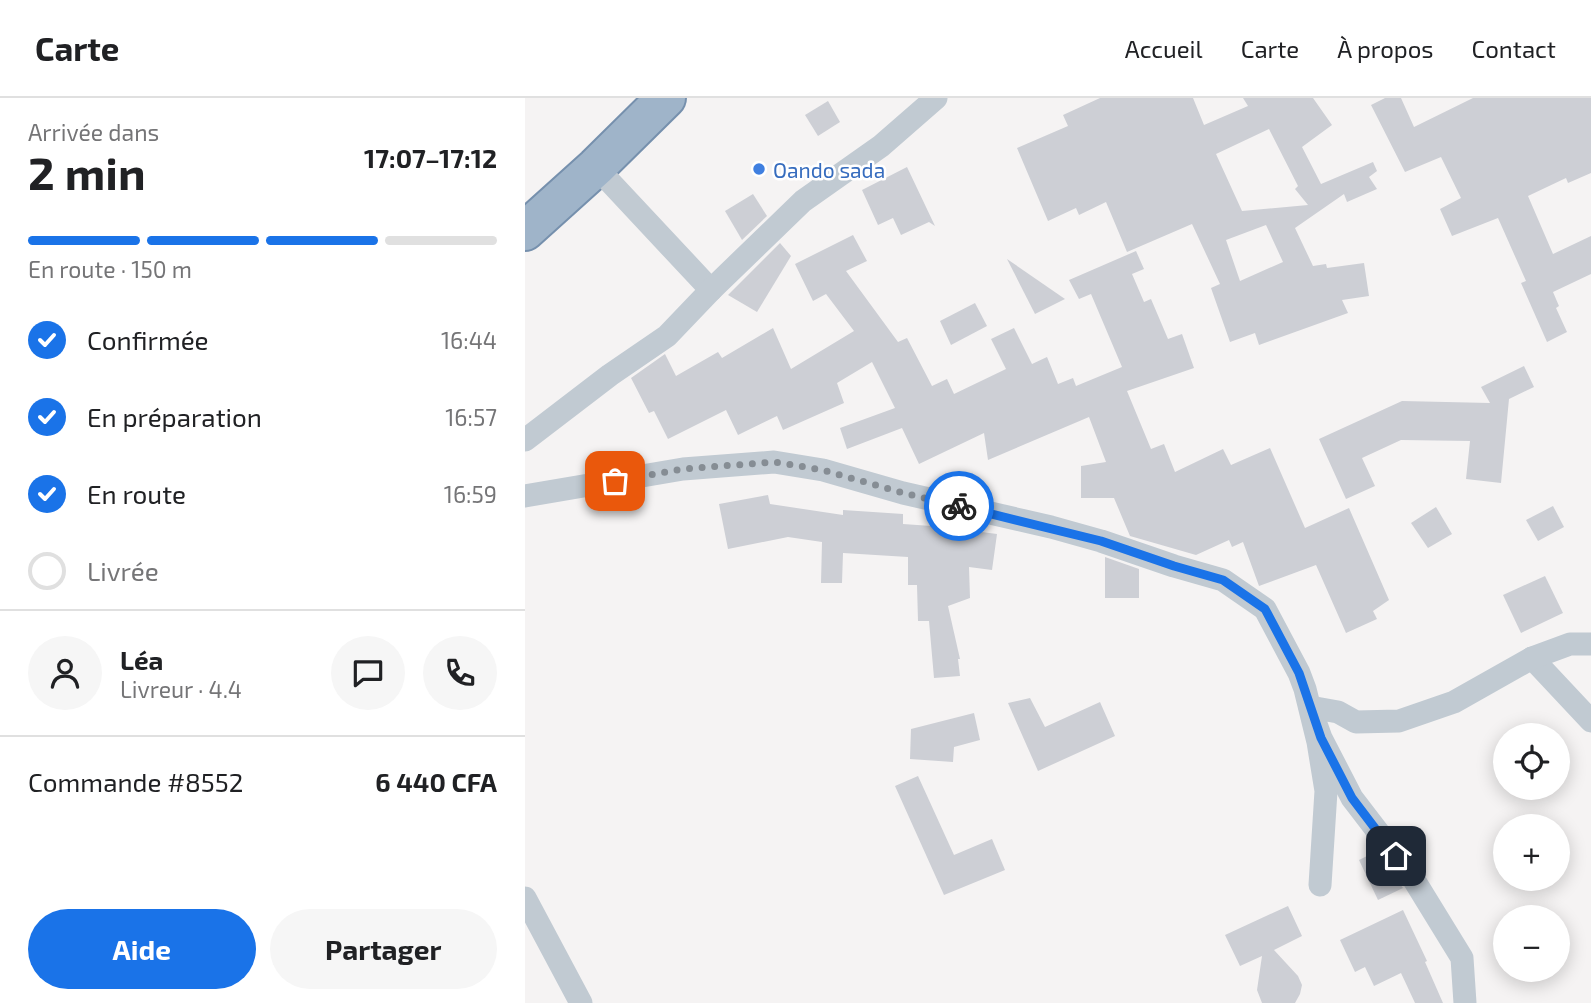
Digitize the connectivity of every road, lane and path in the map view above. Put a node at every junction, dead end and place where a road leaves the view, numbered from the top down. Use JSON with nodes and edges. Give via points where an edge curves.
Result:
{"nodes":[{"id":1,"x":666,"y":98,"type":"edge"},
{"id":2,"x":936,"y":98,"type":"edge"},
{"id":3,"x":596,"y":167,"type":"junction"},
{"id":4,"x":525,"y":231,"type":"edge"},
{"id":5,"x":711,"y":290,"type":"junction"},
{"id":6,"x":525,"y":440,"type":"edge"},
{"id":7,"x":525,"y":496,"type":"edge"},
{"id":8,"x":1591,"y":644,"type":"edge"},
{"id":9,"x":1532,"y":658,"type":"junction"},
{"id":10,"x":1310,"y":707,"type":"junction"},
{"id":11,"x":1591,"y":721,"type":"edge"},
{"id":12,"x":1320,"y":885,"type":"dead end"},
{"id":13,"x":525,"y":898,"type":"edge"},
{"id":14,"x":582,"y":1003,"type":"edge"},
{"id":15,"x":1465,"y":1003,"type":"edge"}],
"edges":[{"from":1,"to":3,"type":"highway"},
{"from":2,"to":5,"type":"street","via":[[881,146],[803,201]]},
{"from":3,"to":4,"type":"highway"},
{"from":3,"to":5,"type":"street"},
{"from":5,"to":6,"type":"street","via":[[667,337],[610,374]]},
{"from":7,"to":10,"type":"street","via":[[683,469],[774,462],[823,470],[1089,537],[1223,580],[1265,609],[1299,673]]},
{"from":8,"to":9,"type":"street","via":[[1570,644]]},
{"from":9,"to":10,"type":"street","via":[[1454,702],[1399,721],[1356,722],[1338,712]]},
{"from":9,"to":11,"type":"street"},
{"from":10,"to":12,"type":"street","via":[[1326,791]]},
{"from":10,"to":15,"type":"street","via":[[1352,798],[1411,875],[1462,958]]},
{"from":13,"to":14,"type":"street"}]}
